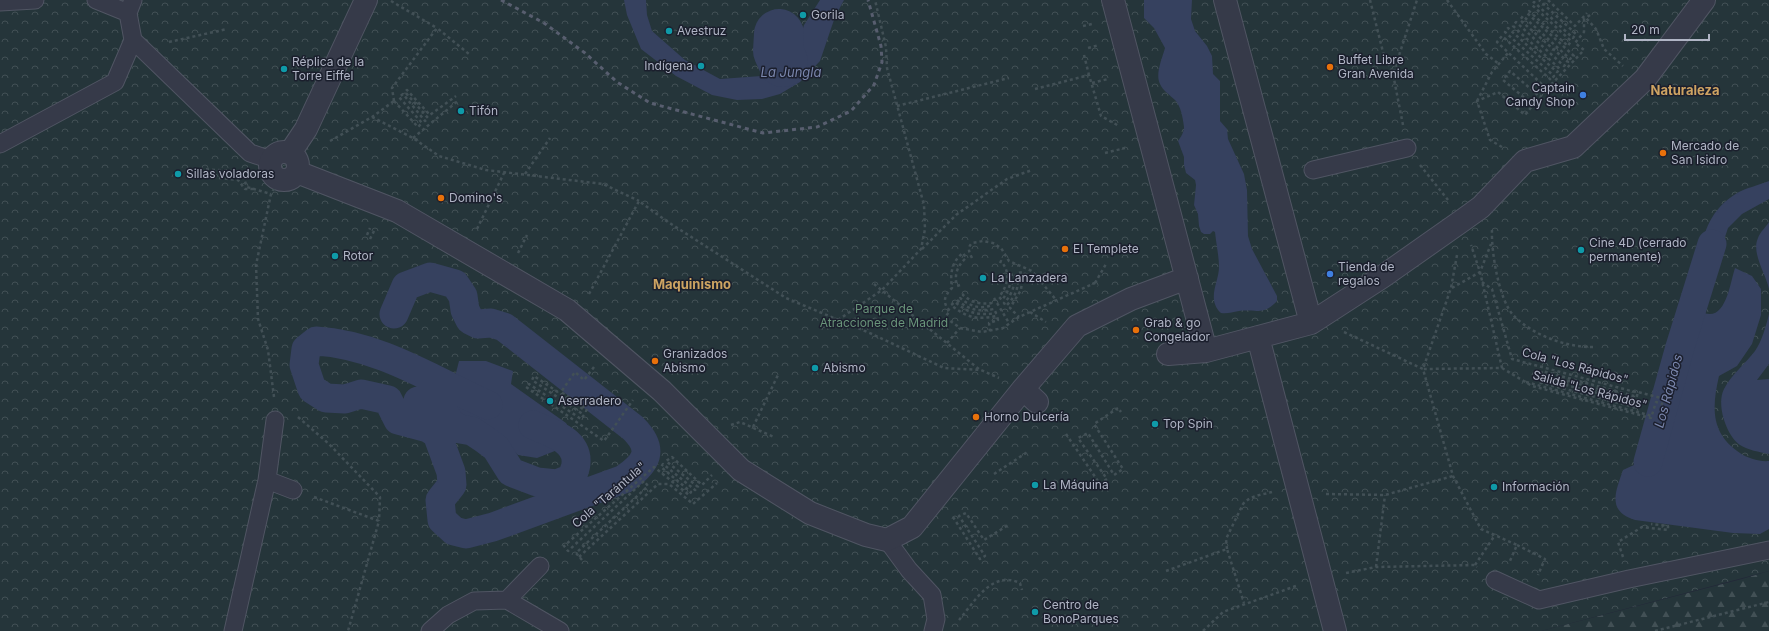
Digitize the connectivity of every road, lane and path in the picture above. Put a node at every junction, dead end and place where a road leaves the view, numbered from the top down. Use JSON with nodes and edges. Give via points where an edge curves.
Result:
{"nodes":[{"id":1,"x":35,"y":0,"type":"edge"},
{"id":2,"x":96,"y":0,"type":"edge"},
{"id":3,"x":366,"y":0,"type":"edge"},
{"id":4,"x":390,"y":0,"type":"edge"},
{"id":5,"x":875,"y":0,"type":"edge"},
{"id":6,"x":1113,"y":0,"type":"edge"},
{"id":7,"x":1225,"y":0,"type":"edge"},
{"id":8,"x":1370,"y":0,"type":"edge"},
{"id":9,"x":1417,"y":0,"type":"edge"},
{"id":10,"x":1447,"y":0,"type":"edge"},
{"id":11,"x":1539,"y":0,"type":"edge"},
{"id":12,"x":1548,"y":0,"type":"edge"},
{"id":13,"x":1704,"y":0,"type":"edge"},
{"id":14,"x":0,"y":2,"type":"edge"},
{"id":15,"x":131,"y":7,"type":"edge"},
{"id":16,"x":1584,"y":17,"type":"junction"},
{"id":17,"x":437,"y":28,"type":"junction"},
{"id":18,"x":227,"y":29,"type":"dead end"},
{"id":19,"x":136,"y":43,"type":"junction"},
{"id":20,"x":1508,"y":53,"type":"junction"},
{"id":21,"x":469,"y":54,"type":"dead end"},
{"id":22,"x":1084,"y":55,"type":"dead end"},
{"id":23,"x":1499,"y":64,"type":"junction"},
{"id":24,"x":1393,"y":74,"type":"junction"},
{"id":25,"x":1089,"y":75,"type":"junction"},
{"id":26,"x":1009,"y":78,"type":"dead end"},
{"id":27,"x":1641,"y":83,"type":"junction"},
{"id":28,"x":1035,"y":89,"type":"dead end"},
{"id":29,"x":1547,"y":89,"type":"junction"},
{"id":30,"x":456,"y":96,"type":"dead end"},
{"id":31,"x":459,"y":100,"type":"dead end"},
{"id":32,"x":394,"y":101,"type":"junction"},
{"id":33,"x":1477,"y":101,"type":"junction"},
{"id":34,"x":897,"y":106,"type":"junction"},
{"id":35,"x":372,"y":116,"type":"junction"},
{"id":36,"x":1100,"y":116,"type":"dead end"},
{"id":37,"x":413,"y":138,"type":"junction"},
{"id":38,"x":550,"y":138,"type":"dead end"},
{"id":39,"x":0,"y":144,"type":"edge"},
{"id":40,"x":1406,"y":148,"type":"junction"},
{"id":41,"x":1525,"y":161,"type":"junction"},
{"id":42,"x":200,"y":169,"type":"dead end"},
{"id":43,"x":284,"y":170,"type":"junction"},
{"id":44,"x":1032,"y":170,"type":"dead end"},
{"id":45,"x":1313,"y":170,"type":"dead end"},
{"id":46,"x":243,"y":171,"type":"dead end"},
{"id":47,"x":504,"y":172,"type":"junction"},
{"id":48,"x":525,"y":174,"type":"junction"},
{"id":49,"x":249,"y":188,"type":"junction"},
{"id":50,"x":1493,"y":194,"type":"junction"},
{"id":51,"x":639,"y":202,"type":"junction"},
{"id":52,"x":483,"y":217,"type":"dead end"},
{"id":53,"x":1463,"y":220,"type":"junction"},
{"id":54,"x":527,"y":235,"type":"dead end"},
{"id":55,"x":1492,"y":243,"type":"junction"},
{"id":56,"x":921,"y":249,"type":"junction"},
{"id":57,"x":519,"y":251,"type":"dead end"},
{"id":58,"x":972,"y":258,"type":"dead end"},
{"id":59,"x":1000,"y":263,"type":"dead end"},
{"id":60,"x":1106,"y":264,"type":"dead end"},
{"id":61,"x":1480,"y":272,"type":"junction"},
{"id":62,"x":1186,"y":278,"type":"junction"},
{"id":63,"x":1482,"y":282,"type":"junction"},
{"id":64,"x":1095,"y":283,"type":"junction"},
{"id":65,"x":874,"y":284,"type":"dead end"},
{"id":66,"x":960,"y":285,"type":"dead end"},
{"id":67,"x":1451,"y":288,"type":"junction"},
{"id":68,"x":882,"y":290,"type":"junction"},
{"id":69,"x":964,"y":294,"type":"dead end"},
{"id":70,"x":994,"y":298,"type":"dead end"},
{"id":71,"x":1057,"y":301,"type":"junction"},
{"id":72,"x":1113,"y":308,"type":"junction"},
{"id":73,"x":1019,"y":317,"type":"junction"},
{"id":74,"x":577,"y":318,"type":"junction"},
{"id":75,"x":838,"y":320,"type":"junction"},
{"id":76,"x":1311,"y":323,"type":"junction"},
{"id":77,"x":1010,"y":324,"type":"junction"},
{"id":78,"x":960,"y":328,"type":"junction"},
{"id":79,"x":990,"y":331,"type":"junction"},
{"id":80,"x":1258,"y":337,"type":"junction"},
{"id":81,"x":947,"y":343,"type":"junction"},
{"id":82,"x":610,"y":346,"type":"junction"},
{"id":83,"x":1596,"y":347,"type":"dead end"},
{"id":84,"x":1206,"y":351,"type":"junction"},
{"id":85,"x":1168,"y":354,"type":"dead end"},
{"id":86,"x":1502,"y":368,"type":"junction"},
{"id":87,"x":1423,"y":369,"type":"junction"},
{"id":88,"x":981,"y":370,"type":"junction"},
{"id":89,"x":778,"y":375,"type":"dead end"},
{"id":90,"x":274,"y":396,"type":"junction"},
{"id":91,"x":1030,"y":396,"type":"junction"},
{"id":92,"x":633,"y":399,"type":"dead end"},
{"id":93,"x":1665,"y":399,"type":"dead end"},
{"id":94,"x":279,"y":400,"type":"dead end"},
{"id":95,"x":1663,"y":404,"type":"dead end"},
{"id":96,"x":1121,"y":412,"type":"dead end"},
{"id":97,"x":296,"y":415,"type":"dead end"},
{"id":98,"x":275,"y":420,"type":"joint"},
{"id":99,"x":753,"y":427,"type":"junction"},
{"id":100,"x":704,"y":433,"type":"junction"},
{"id":101,"x":1066,"y":434,"type":"dead end"},
{"id":102,"x":774,"y":437,"type":"dead end"},
{"id":103,"x":1030,"y":451,"type":"dead end"},
{"id":104,"x":733,"y":462,"type":"junction"},
{"id":105,"x":1011,"y":463,"type":"junction"},
{"id":106,"x":1014,"y":468,"type":"dead end"},
{"id":107,"x":994,"y":474,"type":"dead end"},
{"id":108,"x":1453,"y":476,"type":"junction"},
{"id":109,"x":268,"y":480,"type":"junction"},
{"id":110,"x":292,"y":490,"type":"joint"},
{"id":111,"x":1299,"y":490,"type":"junction"},
{"id":112,"x":1385,"y":495,"type":"junction"},
{"id":113,"x":952,"y":515,"type":"dead end"},
{"id":114,"x":379,"y":521,"type":"junction"},
{"id":115,"x":1010,"y":524,"type":"dead end"},
{"id":116,"x":1651,"y":524,"type":"dead end"},
{"id":117,"x":1495,"y":535,"type":"junction"},
{"id":118,"x":887,"y":540,"type":"junction"},
{"id":119,"x":1517,"y":545,"type":"junction"},
{"id":120,"x":1227,"y":549,"type":"junction"},
{"id":121,"x":1769,"y":550,"type":"edge"},
{"id":122,"x":579,"y":557,"type":"junction"},
{"id":123,"x":582,"y":560,"type":"dead end"},
{"id":124,"x":1475,"y":565,"type":"dead end"},
{"id":125,"x":540,"y":566,"type":"dead end"},
{"id":126,"x":1376,"y":567,"type":"dead end"},
{"id":127,"x":1166,"y":571,"type":"dead end"},
{"id":128,"x":1629,"y":579,"type":"junction"},
{"id":129,"x":1498,"y":581,"type":"joint"},
{"id":130,"x":1022,"y":590,"type":"dead end"},
{"id":131,"x":1528,"y":595,"type":"junction"},
{"id":132,"x":507,"y":600,"type":"junction"},
{"id":133,"x":1769,"y":602,"type":"edge"},
{"id":134,"x":1244,"y":603,"type":"dead end"},
{"id":135,"x":955,"y":625,"type":"dead end"},
{"id":136,"x":233,"y":631,"type":"edge"},
{"id":137,"x":348,"y":631,"type":"edge"},
{"id":138,"x":430,"y":631,"type":"edge"},
{"id":139,"x":560,"y":631,"type":"edge"},
{"id":140,"x":933,"y":631,"type":"edge"},
{"id":141,"x":1335,"y":631,"type":"edge"},
{"id":142,"x":1655,"y":631,"type":"edge"}],
"edges":[{"from":1,"to":14,"type":"lane"},
{"from":2,"to":15,"type":"lane"},
{"from":3,"to":43,"type":"street","via":[[306,129]]},
{"from":4,"to":17,"type":"path"},
{"from":5,"to":34,"type":"path","via":[[886,47],[887,68]]},
{"from":6,"to":62,"type":"street"},
{"from":7,"to":76,"type":"street"},
{"from":8,"to":24,"type":"path","via":[[1384,56]]},
{"from":9,"to":24,"type":"path"},
{"from":10,"to":23,"type":"path","via":[[1486,54]]},
{"from":11,"to":20,"type":"path","via":[[1576,34],[1573,38],[1534,2],[1532,5],[1571,40],[1568,46],[1529,10],[1527,12],[1574,56],[1570,59],[1523,16],[1520,20],[1568,62],[1564,66],[1516,22],[1513,26],[1560,69],[1557,72],[1508,28],[1505,32],[1554,76],[1551,80],[1502,36],[1497,42]]},
{"from":12,"to":16,"type":"path","via":[[1575,26]]},
{"from":13,"to":27,"type":"street"},
{"from":15,"to":19,"type":"lane"},
{"from":16,"to":27,"type":"path","via":[[1588,14],[1586,18],[1596,29],[1604,49]]},
{"from":16,"to":29,"type":"path","via":[[1584,32],[1575,43],[1584,50]]},
{"from":17,"to":21,"type":"path"},
{"from":17,"to":32,"type":"path","via":[[392,88]]},
{"from":18,"to":19,"type":"path","via":[[182,40]]},
{"from":19,"to":39,"type":"lane","via":[[115,82]]},
{"from":19,"to":43,"type":"lane","via":[[250,153]]},
{"from":20,"to":23,"type":"path"},
{"from":20,"to":29,"type":"path"},
{"from":22,"to":25,"type":"path"},
{"from":23,"to":33,"type":"path"},
{"from":24,"to":40,"type":"path"},
{"from":25,"to":28,"type":"path"},
{"from":25,"to":36,"type":"path"},
{"from":26,"to":34,"type":"path"},
{"from":27,"to":41,"type":"street","via":[[1573,147]]},
{"from":29,"to":33,"type":"path","via":[[1540,97],[1510,71],[1503,80],[1533,105],[1525,115],[1498,92]]},
{"from":30,"to":32,"type":"path","via":[[430,115],[407,90],[405,92],[428,118],[425,121],[403,94],[399,97],[422,123],[418,127]]},
{"from":31,"to":37,"type":"path"},
{"from":32,"to":35,"type":"path"},
{"from":33,"to":41,"type":"path","via":[[1490,140]]},
{"from":34,"to":56,"type":"path","via":[[924,205],[925,229]]},
{"from":35,"to":37,"type":"path"},
{"from":35,"to":43,"type":"path"},
{"from":37,"to":47,"type":"path","via":[[439,156],[486,170]]},
{"from":38,"to":48,"type":"path"},
{"from":40,"to":45,"type":"lane"},
{"from":40,"to":53,"type":"path"},
{"from":41,"to":50,"type":"street"},
{"from":42,"to":46,"type":"path"},
{"from":43,"to":49,"type":"path","via":[[257,189]]},
{"from":43,"to":74,"type":"street","via":[[397,211],[568,310]]},
{"from":43,"to":90,"type":"path","via":[[256,265],[258,319],[268,350]]},
{"from":44,"to":56,"type":"path","via":[[1007,179],[956,215]]},
{"from":47,"to":48,"type":"path"},
{"from":47,"to":52,"type":"path"},
{"from":48,"to":51,"type":"path","via":[[603,184]]},
{"from":49,"to":49,"type":"path","via":[[245,189],[238,180],[201,174],[243,175]]},
{"from":50,"to":53,"type":"street"},
{"from":50,"to":55,"type":"path"},
{"from":51,"to":74,"type":"path"},
{"from":51,"to":75,"type":"path","via":[[786,298]]},
{"from":53,"to":61,"type":"path"},
{"from":53,"to":67,"type":"path"},
{"from":53,"to":76,"type":"street"},
{"from":54,"to":57,"type":"path"},
{"from":55,"to":61,"type":"path"},
{"from":55,"to":83,"type":"path","via":[[1503,296],[1513,315],[1529,328],[1554,340],[1581,347]]},
{"from":56,"to":68,"type":"path"},
{"from":58,"to":71,"type":"path","via":[[968,251],[972,242],[993,243],[1001,248],[1009,261],[1032,271]]},
{"from":59,"to":73,"type":"path","via":[[1001,261],[1007,272],[1007,282],[999,297],[1002,300],[1008,293],[1011,275],[1015,274],[1013,290],[1004,303],[1006,306],[1017,292],[1018,273],[1023,272],[1021,290],[1010,308]]},
{"from":60,"to":64,"type":"path"},
{"from":61,"to":63,"type":"path"},
{"from":61,"to":67,"type":"path"},
{"from":62,"to":72,"type":"street"},
{"from":62,"to":84,"type":"street"},
{"from":63,"to":86,"type":"path"},
{"from":63,"to":93,"type":"path","name":"Cola \"Los Rápidos\"","via":[[1492,289],[1512,359],[1635,392],[1634,396],[1542,371],[1541,374],[1633,398],[1632,402],[1539,378],[1538,382],[1634,407],[1638,392]]},
{"from":64,"to":71,"type":"path"},
{"from":64,"to":72,"type":"path"},
{"from":65,"to":68,"type":"path"},
{"from":66,"to":78,"type":"path","via":[[957,286],[955,280],[960,263],[966,258],[963,253],[957,257],[952,268],[952,288],[944,301],[950,311],[945,317]]},
{"from":67,"to":87,"type":"path"},
{"from":68,"to":75,"type":"path"},
{"from":68,"to":81,"type":"path"},
{"from":69,"to":79,"type":"path","via":[[970,301],[991,303],[992,306],[976,307],[960,298],[957,300],[965,307],[980,311],[994,309],[996,312],[985,315],[973,314],[955,302],[951,305],[972,318],[997,316],[998,320],[988,323]]},
{"from":70,"to":77,"type":"path"},
{"from":71,"to":73,"type":"path"},
{"from":72,"to":91,"type":"street","via":[[1077,326]]},
{"from":73,"to":77,"type":"path"},
{"from":74,"to":82,"type":"street"},
{"from":75,"to":88,"type":"path","via":[[944,368]]},
{"from":76,"to":80,"type":"street"},
{"from":76,"to":87,"type":"path","via":[[1336,329]]},
{"from":77,"to":79,"type":"path"},
{"from":78,"to":79,"type":"path"},
{"from":78,"to":81,"type":"path"},
{"from":80,"to":84,"type":"street"},
{"from":80,"to":111,"type":"street"},
{"from":81,"to":88,"type":"path"},
{"from":82,"to":92,"type":"path","via":[[584,380],[575,372],[561,392],[587,409],[586,411],[534,376],[532,380],[584,415],[581,419],[529,384],[526,387],[604,441]]},
{"from":82,"to":100,"type":"street","via":[[662,391]]},
{"from":84,"to":85,"type":"street"},
{"from":86,"to":87,"type":"path"},
{"from":86,"to":95,"type":"path","name":"Salida \"Los Rápidos\"","via":[[1524,382],[1652,417],[1656,402]]},
{"from":87,"to":108,"type":"path"},
{"from":88,"to":91,"type":"path"},
{"from":89,"to":99,"type":"path"},
{"from":90,"to":94,"type":"path"},
{"from":90,"to":98,"type":"path"},
{"from":91,"to":118,"type":"street","via":[[912,527]]},
{"from":96,"to":101,"type":"path","via":[[1118,408],[1094,424],[1123,469],[1114,474],[1088,433],[1078,438],[1107,479],[1100,484]]},
{"from":97,"to":114,"type":"path","via":[[329,444],[380,497]]},
{"from":98,"to":109,"type":"lane"},
{"from":99,"to":100,"type":"path","via":[[740,422]]},
{"from":99,"to":102,"type":"path"},
{"from":100,"to":104,"type":"street"},
{"from":103,"to":105,"type":"path"},
{"from":104,"to":118,"type":"street","via":[[741,470],[810,513],[866,535]]},
{"from":104,"to":122,"type":"path","via":[[693,504],[669,484],[658,484]]},
{"from":104,"to":122,"type":"path","name":"Cola \"Tarántula\"","via":[[702,484],[672,457],[666,461],[698,487],[695,490],[663,464],[661,467],[691,492],[689,495],[654,467],[564,546],[568,551],[644,481],[648,486],[576,553]]},
{"from":105,"to":106,"type":"path"},
{"from":105,"to":107,"type":"path"},
{"from":108,"to":112,"type":"path"},
{"from":108,"to":117,"type":"path","via":[[1481,529]]},
{"from":109,"to":110,"type":"lane"},
{"from":109,"to":136,"type":"lane"},
{"from":110,"to":114,"type":"path"},
{"from":111,"to":112,"type":"path"},
{"from":111,"to":120,"type":"path","via":[[1247,499],[1226,539]]},
{"from":111,"to":141,"type":"street"},
{"from":112,"to":126,"type":"path"},
{"from":113,"to":115,"type":"path","via":[[980,558],[985,556],[959,516],[966,513],[984,540]]},
{"from":114,"to":137,"type":"path"},
{"from":116,"to":128,"type":"path","via":[[1668,526],[1668,530],[1642,527],[1618,542]]},
{"from":117,"to":119,"type":"path"},
{"from":117,"to":124,"type":"path"},
{"from":118,"to":140,"type":"lane","via":[[932,595],[936,619]]},
{"from":119,"to":129,"type":"path"},
{"from":119,"to":131,"type":"path","via":[[1546,558]]},
{"from":120,"to":127,"type":"path"},
{"from":120,"to":134,"type":"path"},
{"from":121,"to":128,"type":"lane"},
{"from":122,"to":123,"type":"path"},
{"from":125,"to":132,"type":"lane"},
{"from":128,"to":131,"type":"lane","via":[[1539,600]]},
{"from":129,"to":131,"type":"lane"},
{"from":130,"to":135,"type":"path","via":[[1020,583],[1012,580],[987,587]]},
{"from":132,"to":138,"type":"lane","via":[[474,601],[448,615]]},
{"from":132,"to":139,"type":"lane"},
{"from":133,"to":142,"type":"path"}]}
